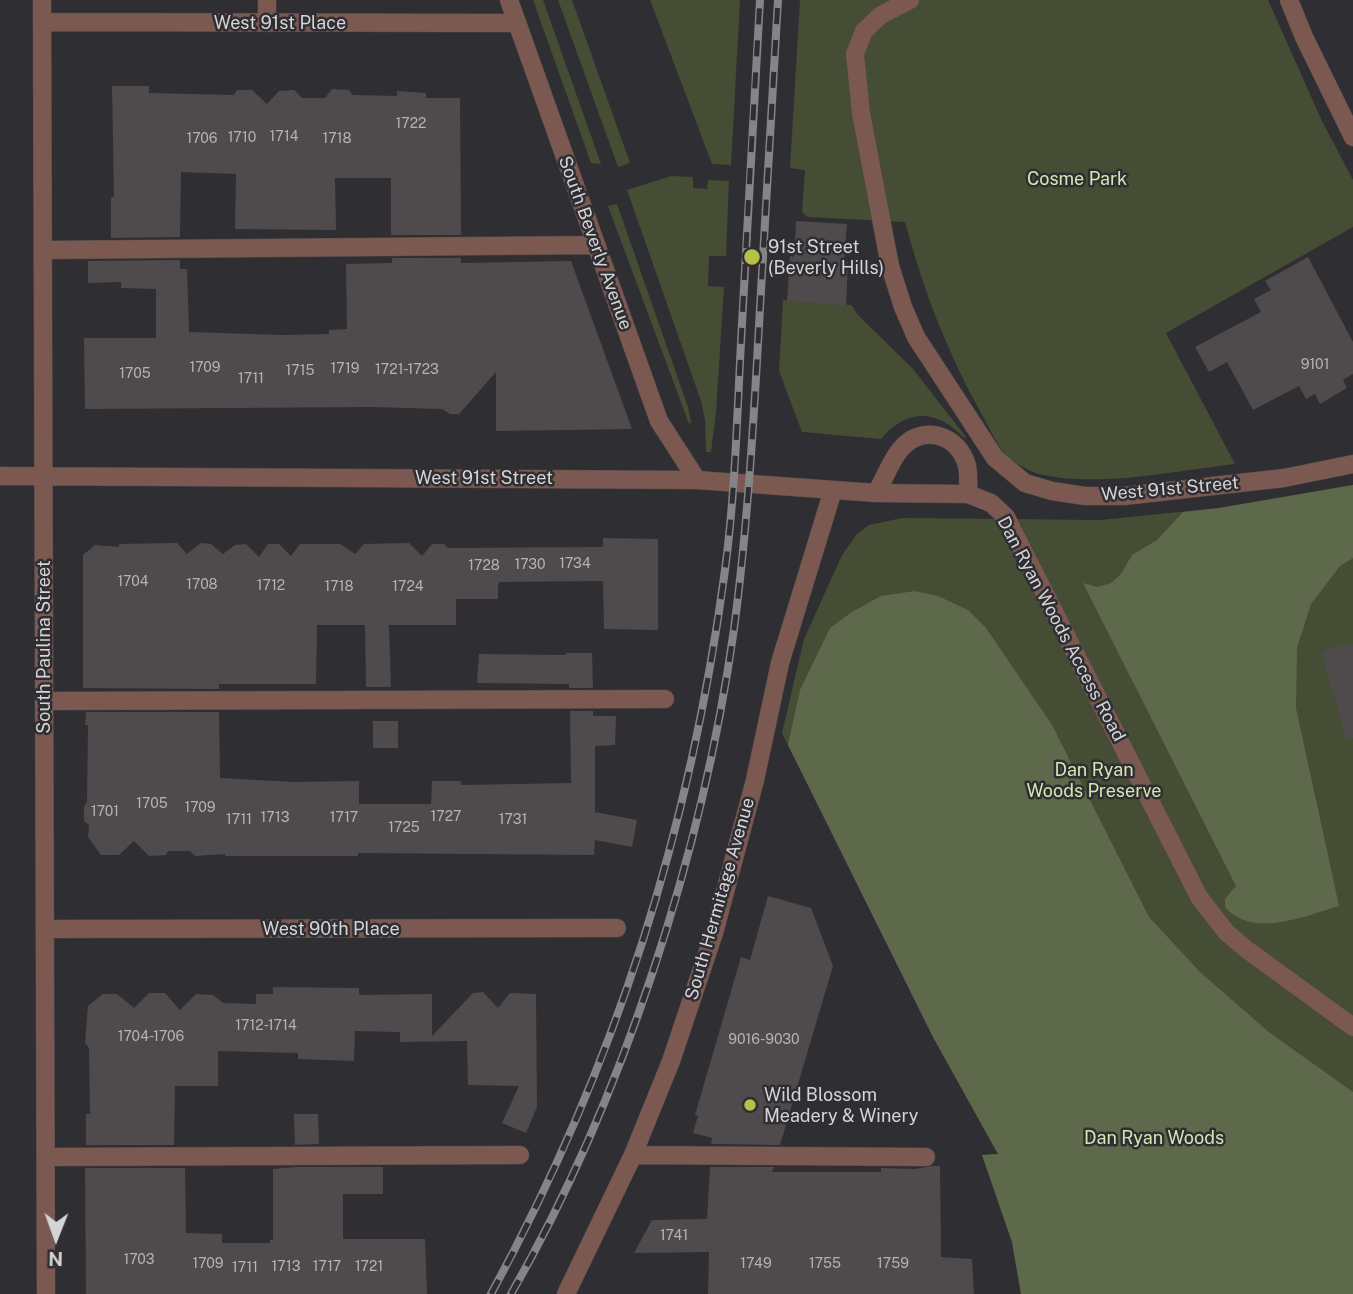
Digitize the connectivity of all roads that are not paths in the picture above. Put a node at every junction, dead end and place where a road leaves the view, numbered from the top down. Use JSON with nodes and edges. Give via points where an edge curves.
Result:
{"nodes":[{"id":1,"x":42,"y":0,"type":"edge"},
{"id":2,"x":267,"y":0,"type":"edge"},
{"id":3,"x":509,"y":0,"type":"edge"},
{"id":4,"x":910,"y":0,"type":"edge"},
{"id":5,"x":1289,"y":0,"type":"edge"},
{"id":6,"x":42,"y":22,"type":"junction"},
{"id":7,"x":267,"y":23,"type":"junction"},
{"id":8,"x":517,"y":23,"type":"junction"},
{"id":9,"x":1353,"y":137,"type":"edge"},
{"id":10,"x":596,"y":245,"type":"junction"},
{"id":11,"x":43,"y":250,"type":"junction"},
{"id":12,"x":1353,"y":464,"type":"edge"},
{"id":13,"x":44,"y":475,"type":"junction"},
{"id":14,"x":0,"y":476,"type":"edge"},
{"id":15,"x":696,"y":480,"type":"junction"},
{"id":16,"x":833,"y":490,"type":"junction"},
{"id":17,"x":876,"y":493,"type":"junction"},
{"id":18,"x":968,"y":494,"type":"junction"},
{"id":19,"x":665,"y":699,"type":"dead end"},
{"id":20,"x":44,"y":701,"type":"junction"},
{"id":21,"x":617,"y":928,"type":"dead end"},
{"id":22,"x":45,"y":929,"type":"junction"},
{"id":23,"x":1353,"y":1027,"type":"edge"},
{"id":24,"x":520,"y":1155,"type":"dead end"},
{"id":25,"x":633,"y":1155,"type":"junction"},
{"id":26,"x":46,"y":1157,"type":"junction"},
{"id":27,"x":926,"y":1157,"type":"dead end"},
{"id":28,"x":46,"y":1294,"type":"edge"},
{"id":29,"x":566,"y":1294,"type":"edge"}],
"edges":[{"from":1,"to":6,"type":"street","name":"South Paulina Street"},
{"from":2,"to":7,"type":"street"},
{"from":3,"to":8,"type":"street","name":"South Beverly Avenue"},
{"from":4,"to":12,"type":"street","name":"West 91st Street","via":[[881,15],[864,31],[855,54],[861,113],[890,267],[903,307],[916,337],[995,458],[1025,484],[1085,496],[1257,481]]},
{"from":5,"to":9,"type":"street"},
{"from":6,"to":7,"type":"street","name":"West 91st Place"},
{"from":6,"to":11,"type":"street","name":"South Paulina Street"},
{"from":7,"to":8,"type":"street","name":"West 91st Place"},
{"from":8,"to":10,"type":"street","name":"South Beverly Avenue"},
{"from":10,"to":11,"type":"street"},
{"from":10,"to":15,"type":"street","name":"South Beverly Avenue","via":[[659,421]]},
{"from":11,"to":13,"type":"street","name":"South Paulina Street"},
{"from":13,"to":14,"type":"street","name":"West 91st Street"},
{"from":13,"to":15,"type":"street","name":"West 91st Street"},
{"from":13,"to":20,"type":"street","name":"South Paulina Street"},
{"from":15,"to":16,"type":"street","name":"West 91st Street"},
{"from":16,"to":17,"type":"street","name":"West 91st Street"},
{"from":16,"to":25,"type":"street","name":"South Hermitage Avenue","via":[[780,663],[715,933]]},
{"from":17,"to":18,"type":"street","name":"West 91st Street"},
{"from":17,"to":18,"type":"street","via":[[900,449],[914,438],[935,434],[950,439],[960,450],[967,467]]},
{"from":18,"to":23,"type":"street","name":"Dan Ryan Woods Access Road","via":[[991,503],[1006,517],[1199,897],[1246,949]]},
{"from":19,"to":20,"type":"street"},
{"from":20,"to":22,"type":"street","name":"South Paulina Street"},
{"from":21,"to":22,"type":"street","name":"West 90th Place"},
{"from":22,"to":26,"type":"street","name":"South Paulina Street"},
{"from":24,"to":26,"type":"street"},
{"from":25,"to":27,"type":"street"},
{"from":25,"to":29,"type":"street","name":"South Hermitage Avenue"},
{"from":26,"to":28,"type":"street","name":"South Paulina Street"}]}
